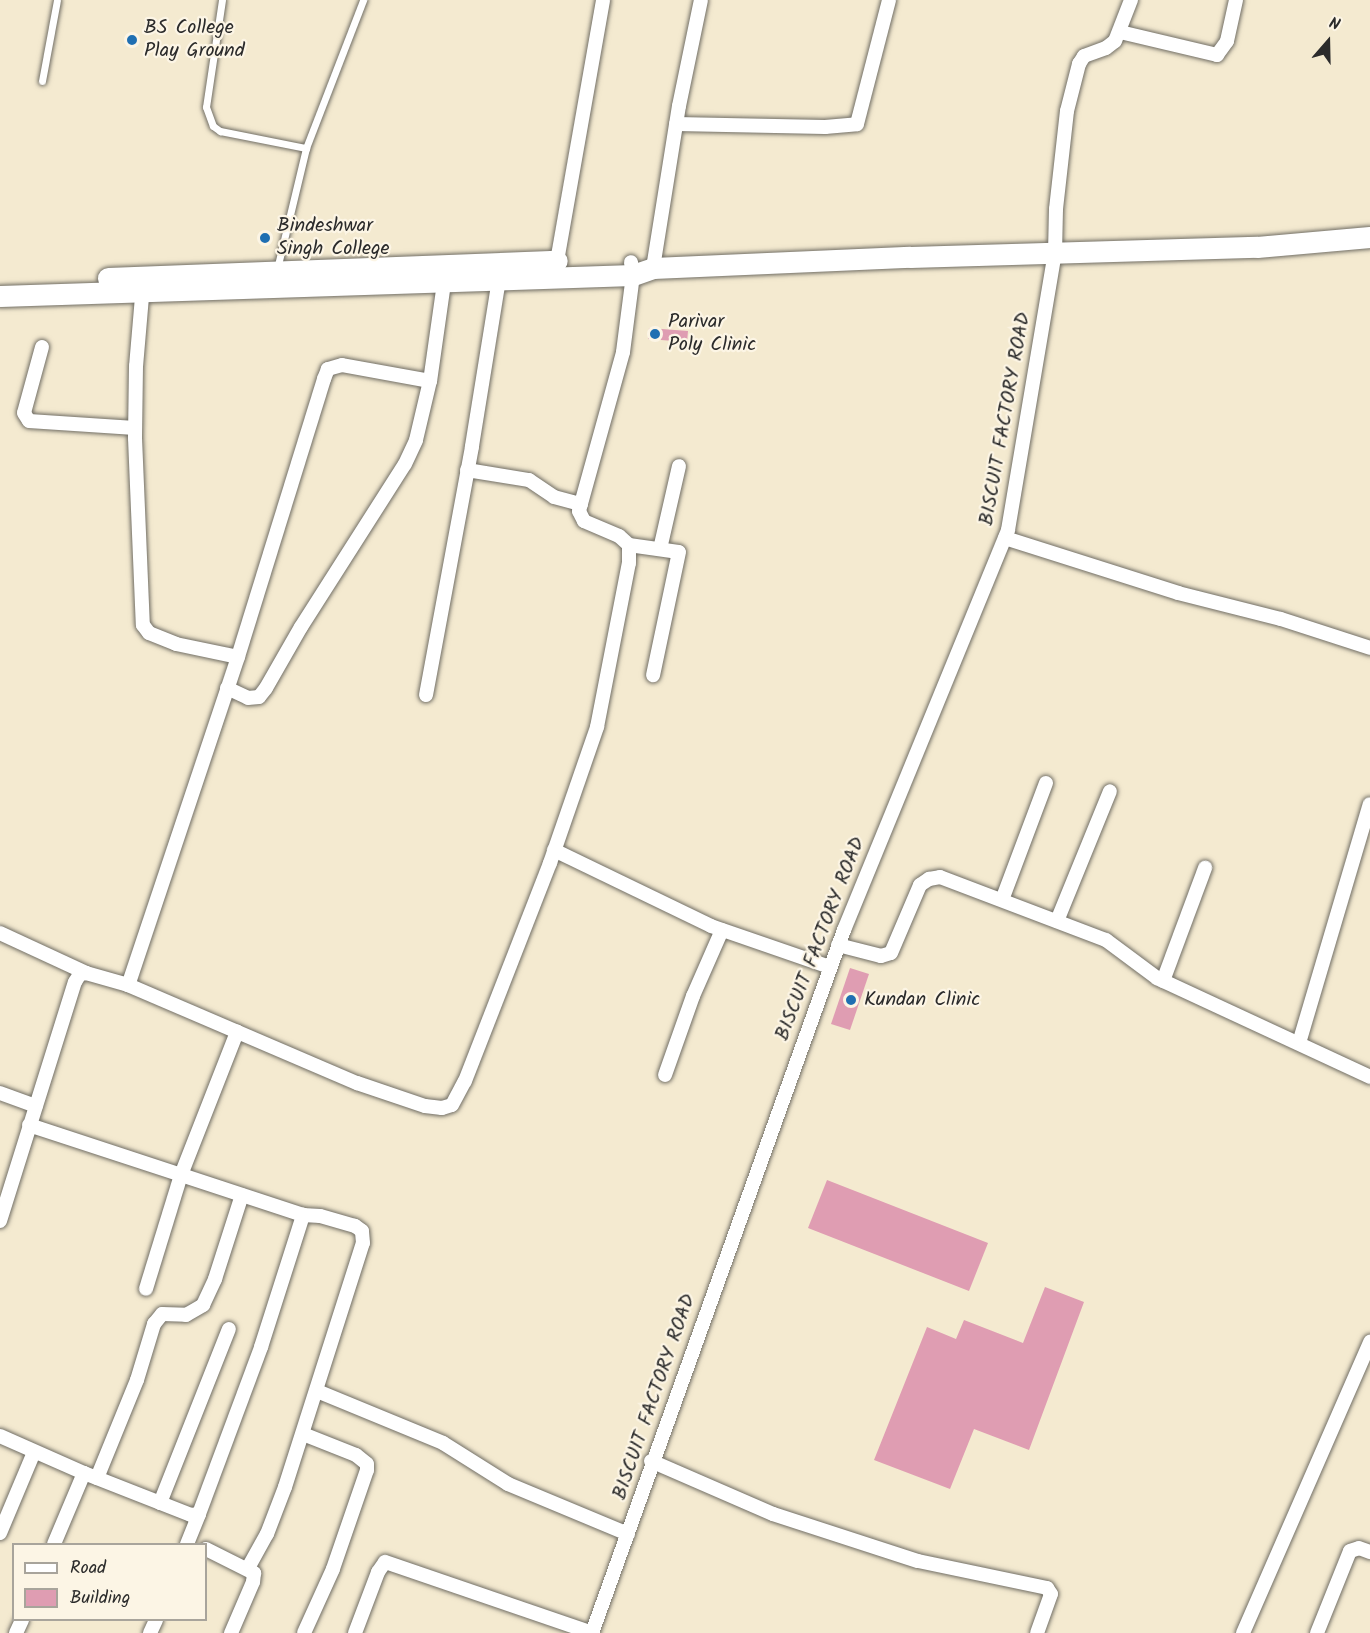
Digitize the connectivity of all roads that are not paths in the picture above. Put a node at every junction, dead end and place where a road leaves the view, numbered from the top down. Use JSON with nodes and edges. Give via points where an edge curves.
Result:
{"nodes":[{"id":1,"x":57,"y":0,"type":"edge"},
{"id":2,"x":222,"y":0,"type":"edge"},
{"id":3,"x":363,"y":0,"type":"edge"},
{"id":4,"x":603,"y":0,"type":"edge"},
{"id":5,"x":701,"y":0,"type":"edge"},
{"id":6,"x":889,"y":0,"type":"edge"},
{"id":7,"x":1131,"y":0,"type":"edge"},
{"id":8,"x":1236,"y":0,"type":"edge"},
{"id":9,"x":1120,"y":32,"type":"junction"},
{"id":10,"x":42,"y":81,"type":"dead end"},
{"id":11,"x":676,"y":124,"type":"junction"},
{"id":12,"x":306,"y":148,"type":"junction"},
{"id":13,"x":1370,"y":237,"type":"edge"},
{"id":14,"x":1055,"y":253,"type":"junction"},
{"id":15,"x":556,"y":268,"type":"junction"},
{"id":16,"x":639,"y":269,"type":"junction"},
{"id":17,"x":500,"y":271,"type":"junction"},
{"id":18,"x":445,"y":273,"type":"junction"},
{"id":19,"x":275,"y":279,"type":"junction"},
{"id":20,"x":0,"y":284,"type":"edge"},
{"id":21,"x":143,"y":284,"type":"junction"},
{"id":22,"x":0,"y":296,"type":"edge"},
{"id":23,"x":42,"y":347,"type":"dead end"},
{"id":24,"x":430,"y":381,"type":"junction"},
{"id":25,"x":135,"y":428,"type":"junction"},
{"id":26,"x":680,"y":466,"type":"dead end"},
{"id":27,"x":467,"y":470,"type":"junction"},
{"id":28,"x":581,"y":504,"type":"junction"},
{"id":29,"x":1005,"y":538,"type":"junction"},
{"id":30,"x":629,"y":545,"type":"junction"},
{"id":31,"x":660,"y":549,"type":"junction"},
{"id":32,"x":1370,"y":648,"type":"edge"},
{"id":33,"x":238,"y":657,"type":"junction"},
{"id":34,"x":653,"y":675,"type":"dead end"},
{"id":35,"x":227,"y":688,"type":"junction"},
{"id":36,"x":426,"y":695,"type":"dead end"},
{"id":37,"x":1046,"y":783,"type":"dead end"},
{"id":38,"x":1110,"y":791,"type":"dead end"},
{"id":39,"x":1370,"y":804,"type":"edge"},
{"id":40,"x":554,"y":850,"type":"junction"},
{"id":41,"x":1205,"y":868,"type":"dead end"},
{"id":42,"x":1002,"y":900,"type":"junction"},
{"id":43,"x":1057,"y":921,"type":"junction"},
{"id":44,"x":722,"y":930,"type":"junction"},
{"id":45,"x":0,"y":933,"type":"edge"},
{"id":46,"x":838,"y":945,"type":"junction"},
{"id":47,"x":830,"y":966,"type":"junction"},
{"id":48,"x":86,"y":973,"type":"junction"},
{"id":49,"x":1163,"y":981,"type":"junction"},
{"id":50,"x":129,"y":985,"type":"junction"},
{"id":51,"x":237,"y":1032,"type":"junction"},
{"id":52,"x":1299,"y":1043,"type":"junction"},
{"id":53,"x":665,"y":1075,"type":"dead end"},
{"id":54,"x":1370,"y":1077,"type":"edge"},
{"id":55,"x":0,"y":1093,"type":"edge"},
{"id":56,"x":36,"y":1106,"type":"junction"},
{"id":57,"x":29,"y":1125,"type":"junction"},
{"id":58,"x":181,"y":1175,"type":"junction"},
{"id":59,"x":242,"y":1195,"type":"junction"},
{"id":60,"x":303,"y":1215,"type":"junction"},
{"id":61,"x":0,"y":1221,"type":"edge"},
{"id":62,"x":146,"y":1289,"type":"dead end"},
{"id":63,"x":229,"y":1329,"type":"dead end"},
{"id":64,"x":1370,"y":1342,"type":"edge"},
{"id":65,"x":316,"y":1390,"type":"junction"},
{"id":66,"x":303,"y":1434,"type":"junction"},
{"id":67,"x":0,"y":1436,"type":"edge"},
{"id":68,"x":34,"y":1452,"type":"junction"},
{"id":69,"x":651,"y":1461,"type":"junction"},
{"id":70,"x":90,"y":1476,"type":"junction"},
{"id":71,"x":160,"y":1503,"type":"junction"},
{"id":72,"x":199,"y":1514,"type":"junction"},
{"id":73,"x":0,"y":1533,"type":"edge"},
{"id":74,"x":627,"y":1534,"type":"junction"},
{"id":75,"x":55,"y":1543,"type":"edge"},
{"id":76,"x":190,"y":1543,"type":"edge"},
{"id":77,"x":207,"y":1549,"type":"edge"},
{"id":78,"x":1370,"y":1552,"type":"edge"},
{"id":79,"x":248,"y":1568,"type":"junction"},
{"id":80,"x":231,"y":1633,"type":"edge"},
{"id":81,"x":304,"y":1633,"type":"edge"},
{"id":82,"x":355,"y":1633,"type":"edge"},
{"id":83,"x":592,"y":1633,"type":"edge"},
{"id":84,"x":1037,"y":1633,"type":"edge"},
{"id":85,"x":1243,"y":1633,"type":"edge"},
{"id":86,"x":1317,"y":1633,"type":"edge"}],
"edges":[{"from":1,"to":10,"type":"lane"},
{"from":2,"to":12,"type":"lane","via":[[206,107],[213,126],[220,131]]},
{"from":3,"to":12,"type":"lane"},
{"from":4,"to":15,"type":"street"},
{"from":5,"to":11,"type":"street"},
{"from":6,"to":11,"type":"street","via":[[857,124]]},
{"from":7,"to":9,"type":"street"},
{"from":8,"to":9,"type":"street","via":[[1227,41],[1216,55]]},
{"from":9,"to":14,"type":"street","name":"BISCUIT FACTORY ROAD","via":[[1106,48],[1084,56],[1079,64],[1067,111]]},
{"from":11,"to":16,"type":"street"},
{"from":12,"to":19,"type":"lane"},
{"from":13,"to":14,"type":"main road","via":[[1257,247]]},
{"from":14,"to":16,"type":"main road"},
{"from":14,"to":29,"type":"street","name":"BISCUIT FACTORY ROAD"},
{"from":15,"to":16,"type":"main road"},
{"from":15,"to":17,"type":"main road"},
{"from":16,"to":28,"type":"street","via":[[623,352]]},
{"from":17,"to":18,"type":"main road"},
{"from":17,"to":27,"type":"street"},
{"from":18,"to":19,"type":"main road"},
{"from":18,"to":24,"type":"street"},
{"from":19,"to":21,"type":"main road"},
{"from":20,"to":21,"type":"main road"},
{"from":21,"to":22,"type":"main road"},
{"from":21,"to":25,"type":"street"},
{"from":23,"to":25,"type":"street","via":[[24,412],[28,421]]},
{"from":24,"to":33,"type":"street","via":[[342,365],[328,369]]},
{"from":24,"to":35,"type":"street","via":[[408,458],[266,688],[259,697],[248,698]]},
{"from":25,"to":33,"type":"street","via":[[143,625],[150,633],[176,644]]},
{"from":26,"to":31,"type":"street"},
{"from":27,"to":28,"type":"street","via":[[529,480],[554,496]]},
{"from":27,"to":36,"type":"street"},
{"from":28,"to":30,"type":"street","via":[[579,511],[584,520],[619,536]]},
{"from":29,"to":32,"type":"street"},
{"from":29,"to":46,"type":"street","name":"BISCUIT FACTORY ROAD"},
{"from":30,"to":31,"type":"street"},
{"from":30,"to":40,"type":"street","via":[[629,563],[596,734]]},
{"from":31,"to":34,"type":"street","via":[[680,552]]},
{"from":33,"to":35,"type":"street"},
{"from":35,"to":50,"type":"street"},
{"from":37,"to":42,"type":"street"},
{"from":38,"to":43,"type":"street"},
{"from":39,"to":52,"type":"street"},
{"from":40,"to":44,"type":"street"},
{"from":40,"to":51,"type":"street","via":[[462,1089],[452,1105],[425,1106],[357,1083]]},
{"from":41,"to":49,"type":"street"},
{"from":42,"to":43,"type":"street"},
{"from":42,"to":46,"type":"street","via":[[940,877],[929,879],[920,885],[891,953],[881,956]]},
{"from":43,"to":49,"type":"street","via":[[1115,945]]},
{"from":44,"to":47,"type":"street"},
{"from":44,"to":53,"type":"street"},
{"from":45,"to":48,"type":"street"},
{"from":46,"to":47,"type":"street","name":"BISCUIT FACTORY ROAD"},
{"from":47,"to":69,"type":"street","name":"BISCUIT FACTORY ROAD"},
{"from":48,"to":50,"type":"street"},
{"from":48,"to":56,"type":"street","via":[[75,982]]},
{"from":49,"to":52,"type":"street"},
{"from":50,"to":51,"type":"street"},
{"from":51,"to":58,"type":"street"},
{"from":52,"to":54,"type":"street"},
{"from":55,"to":56,"type":"street"},
{"from":56,"to":57,"type":"street"},
{"from":57,"to":58,"type":"street"},
{"from":57,"to":61,"type":"street"},
{"from":58,"to":59,"type":"street"},
{"from":58,"to":62,"type":"street"},
{"from":59,"to":60,"type":"street"},
{"from":59,"to":70,"type":"street","via":[[203,1305],[186,1315],[162,1314],[154,1324],[134,1389]]},
{"from":60,"to":65,"type":"street","via":[[355,1226],[363,1237]]},
{"from":60,"to":72,"type":"street","via":[[261,1347]]},
{"from":63,"to":71,"type":"street"},
{"from":64,"to":85,"type":"street"},
{"from":65,"to":66,"type":"street"},
{"from":65,"to":74,"type":"street","via":[[443,1443],[508,1484]]},
{"from":66,"to":79,"type":"street","via":[[274,1517]]},
{"from":66,"to":81,"type":"street","via":[[356,1455],[367,1464],[341,1548]]},
{"from":67,"to":68,"type":"street"},
{"from":68,"to":70,"type":"street"},
{"from":68,"to":73,"type":"street"},
{"from":69,"to":74,"type":"street","name":"BISCUIT FACTORY ROAD"},
{"from":69,"to":84,"type":"street","via":[[773,1514],[918,1561],[1047,1588],[1051,1594]]},
{"from":70,"to":71,"type":"street"},
{"from":70,"to":75,"type":"street"},
{"from":71,"to":72,"type":"street","via":[[191,1515]]},
{"from":72,"to":76,"type":"street"},
{"from":74,"to":83,"type":"street","name":"BISCUIT FACTORY ROAD"},
{"from":77,"to":79,"type":"street"},
{"from":78,"to":86,"type":"street","via":[[1359,1548],[1350,1551]]},
{"from":79,"to":80,"type":"street","via":[[254,1573],[253,1582]]},
{"from":82,"to":83,"type":"street","via":[[378,1572],[386,1562]]}]}
